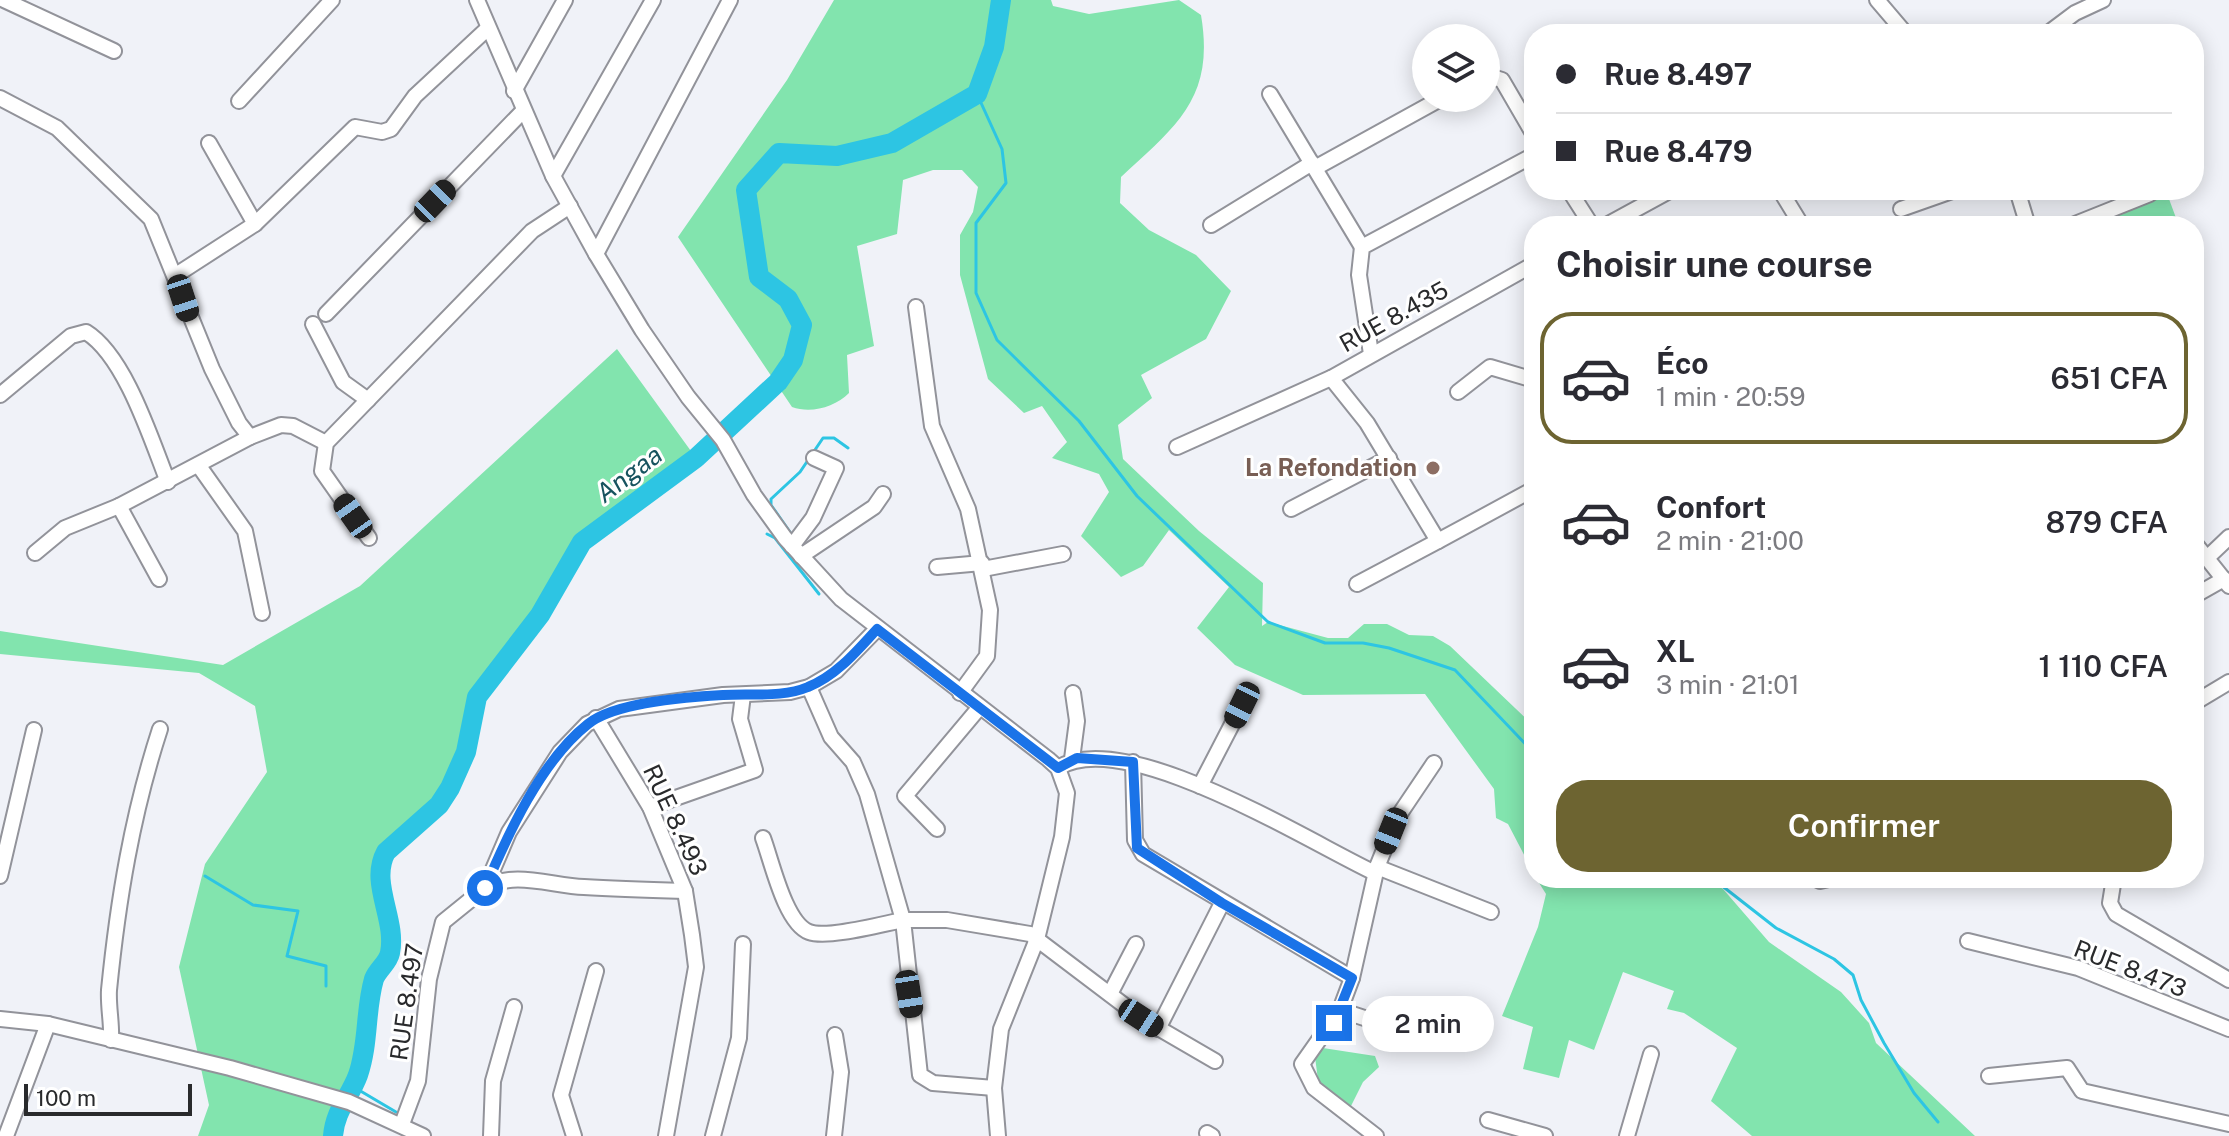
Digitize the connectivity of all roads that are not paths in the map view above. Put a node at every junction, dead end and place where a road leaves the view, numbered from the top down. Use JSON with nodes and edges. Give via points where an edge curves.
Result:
{"nodes":[{"id":1,"x":4,"y":0,"type":"edge"},
{"id":2,"x":332,"y":0,"type":"edge"},
{"id":3,"x":477,"y":0,"type":"edge"},
{"id":4,"x":565,"y":0,"type":"edge"},
{"id":5,"x":653,"y":0,"type":"edge"},
{"id":6,"x":730,"y":0,"type":"edge"},
{"id":7,"x":1877,"y":0,"type":"edge"},
{"id":8,"x":2103,"y":0,"type":"edge"},
{"id":9,"x":1897,"y":24,"type":"edge"},
{"id":10,"x":2060,"y":24,"type":"edge"},
{"id":11,"x":487,"y":29,"type":"junction"},
{"id":12,"x":114,"y":51,"type":"dead end"},
{"id":13,"x":1500,"y":79,"type":"edge"},
{"id":14,"x":514,"y":91,"type":"junction"},
{"id":15,"x":1270,"y":94,"type":"dead end"},
{"id":16,"x":0,"y":98,"type":"edge"},
{"id":17,"x":239,"y":101,"type":"dead end"},
{"id":18,"x":523,"y":111,"type":"junction"},
{"id":19,"x":1415,"y":112,"type":"edge"},
{"id":20,"x":1524,"y":118,"type":"edge"},
{"id":21,"x":209,"y":143,"type":"dead end"},
{"id":22,"x":1524,"y":160,"type":"edge"},
{"id":23,"x":1313,"y":165,"type":"junction"},
{"id":24,"x":553,"y":176,"type":"junction"},
{"id":25,"x":1653,"y":200,"type":"edge"},
{"id":26,"x":1927,"y":200,"type":"edge"},
{"id":27,"x":2135,"y":200,"type":"edge"},
{"id":28,"x":570,"y":206,"type":"junction"},
{"id":29,"x":1901,"y":209,"type":"dead end"},
{"id":30,"x":1623,"y":216,"type":"edge"},
{"id":31,"x":2095,"y":216,"type":"edge"},
{"id":32,"x":255,"y":224,"type":"junction"},
{"id":33,"x":1211,"y":225,"type":"dead end"},
{"id":34,"x":1362,"y":247,"type":"junction"},
{"id":35,"x":596,"y":254,"type":"junction"},
{"id":36,"x":1524,"y":270,"type":"edge"},
{"id":37,"x":176,"y":275,"type":"junction"},
{"id":38,"x":916,"y":307,"type":"dead end"},
{"id":39,"x":326,"y":314,"type":"dead end"},
{"id":40,"x":313,"y":324,"type":"dead end"},
{"id":41,"x":1371,"y":354,"type":"junction"},
{"id":42,"x":1524,"y":377,"type":"edge"},
{"id":43,"x":1331,"y":378,"type":"junction"},
{"id":44,"x":1458,"y":392,"type":"dead end"},
{"id":45,"x":0,"y":395,"type":"edge"},
{"id":46,"x":368,"y":400,"type":"junction"},
{"id":47,"x":250,"y":437,"type":"junction"},
{"id":48,"x":326,"y":443,"type":"junction"},
{"id":49,"x":1177,"y":447,"type":"dead end"},
{"id":50,"x":814,"y":458,"type":"dead end"},
{"id":51,"x":1389,"y":458,"type":"junction"},
{"id":52,"x":199,"y":466,"type":"junction"},
{"id":53,"x":168,"y":482,"type":"junction"},
{"id":54,"x":883,"y":494,"type":"dead end"},
{"id":55,"x":1524,"y":494,"type":"edge"},
{"id":56,"x":119,"y":506,"type":"junction"},
{"id":57,"x":1291,"y":509,"type":"dead end"},
{"id":58,"x":2229,"y":537,"type":"edge"},
{"id":59,"x":369,"y":538,"type":"dead end"},
{"id":60,"x":1438,"y":541,"type":"junction"},
{"id":61,"x":796,"y":551,"type":"junction"},
{"id":62,"x":35,"y":553,"type":"dead end"},
{"id":63,"x":1063,"y":554,"type":"dead end"},
{"id":64,"x":2204,"y":554,"type":"edge"},
{"id":65,"x":2207,"y":558,"type":"junction"},
{"id":66,"x":982,"y":566,"type":"junction"},
{"id":67,"x":937,"y":567,"type":"dead end"},
{"id":68,"x":159,"y":579,"type":"dead end"},
{"id":69,"x":2227,"y":583,"type":"edge"},
{"id":70,"x":1357,"y":584,"type":"dead end"},
{"id":71,"x":2204,"y":592,"type":"edge"},
{"id":72,"x":262,"y":613,"type":"dead end"},
{"id":73,"x":877,"y":629,"type":"junction"},
{"id":74,"x":2229,"y":682,"type":"edge"},
{"id":75,"x":809,"y":687,"type":"junction"},
{"id":76,"x":960,"y":693,"type":"junction"},
{"id":77,"x":1073,"y":693,"type":"dead end"},
{"id":78,"x":743,"y":695,"type":"junction"},
{"id":79,"x":2204,"y":697,"type":"edge"},
{"id":80,"x":1242,"y":705,"type":"dead end"},
{"id":81,"x":979,"y":708,"type":"junction"},
{"id":82,"x":596,"y":718,"type":"junction"},
{"id":83,"x":160,"y":729,"type":"dead end"},
{"id":84,"x":34,"y":730,"type":"dead end"},
{"id":85,"x":1072,"y":759,"type":"junction"},
{"id":86,"x":1133,"y":762,"type":"junction"},
{"id":87,"x":1434,"y":763,"type":"dead end"},
{"id":88,"x":1058,"y":768,"type":"junction"},
{"id":89,"x":1200,"y":786,"type":"junction"},
{"id":90,"x":650,"y":807,"type":"junction"},
{"id":91,"x":937,"y":829,"type":"dead end"},
{"id":92,"x":763,"y":838,"type":"dead end"},
{"id":93,"x":1376,"y":870,"type":"junction"},
{"id":94,"x":0,"y":876,"type":"edge"},
{"id":95,"x":485,"y":888,"type":"junction"},
{"id":96,"x":2112,"y":888,"type":"edge"},
{"id":97,"x":685,"y":891,"type":"junction"},
{"id":98,"x":1222,"y":903,"type":"junction"},
{"id":99,"x":1491,"y":912,"type":"dead end"},
{"id":100,"x":903,"y":920,"type":"junction"},
{"id":101,"x":1037,"y":939,"type":"junction"},
{"id":102,"x":1968,"y":941,"type":"dead end"},
{"id":103,"x":743,"y":944,"type":"dead end"},
{"id":104,"x":1136,"y":944,"type":"dead end"},
{"id":105,"x":596,"y":971,"type":"dead end"},
{"id":106,"x":1352,"y":978,"type":"junction"},
{"id":107,"x":2229,"y":980,"type":"edge"},
{"id":108,"x":1110,"y":994,"type":"junction"},
{"id":109,"x":514,"y":1007,"type":"dead end"},
{"id":110,"x":1340,"y":1010,"type":"junction"},
{"id":111,"x":0,"y":1019,"type":"edge"},
{"id":112,"x":48,"y":1024,"type":"junction"},
{"id":113,"x":1158,"y":1029,"type":"junction"},
{"id":114,"x":2229,"y":1029,"type":"edge"},
{"id":115,"x":835,"y":1035,"type":"dead end"},
{"id":116,"x":111,"y":1040,"type":"junction"},
{"id":117,"x":1431,"y":1040,"type":"dead end"},
{"id":118,"x":1651,"y":1054,"type":"dead end"},
{"id":119,"x":1215,"y":1061,"type":"dead end"},
{"id":120,"x":1989,"y":1076,"type":"dead end"},
{"id":121,"x":994,"y":1088,"type":"junction"},
{"id":122,"x":1488,"y":1120,"type":"dead end"},
{"id":123,"x":402,"y":1124,"type":"junction"},
{"id":124,"x":2229,"y":1124,"type":"edge"},
{"id":125,"x":6,"y":1136,"type":"edge"},
{"id":126,"x":423,"y":1136,"type":"edge"},
{"id":127,"x":491,"y":1136,"type":"edge"},
{"id":128,"x":574,"y":1136,"type":"edge"},
{"id":129,"x":666,"y":1136,"type":"edge"},
{"id":130,"x":713,"y":1136,"type":"edge"},
{"id":131,"x":834,"y":1136,"type":"edge"},
{"id":132,"x":998,"y":1136,"type":"edge"},
{"id":133,"x":1376,"y":1136,"type":"edge"},
{"id":134,"x":1545,"y":1136,"type":"edge"},
{"id":135,"x":1627,"y":1136,"type":"edge"}],
"edges":[{"from":1,"to":12,"type":"street"},
{"from":2,"to":17,"type":"street"},
{"from":3,"to":11,"type":"street"},
{"from":4,"to":14,"type":"street"},
{"from":5,"to":24,"type":"street"},
{"from":6,"to":35,"type":"street"},
{"from":7,"to":9,"type":"street"},
{"from":8,"to":10,"type":"street"},
{"from":11,"to":14,"type":"street"},
{"from":11,"to":32,"type":"street","via":[[415,96],[391,129],[355,127]]},
{"from":13,"to":20,"type":"street"},
{"from":14,"to":18,"type":"street"},
{"from":15,"to":23,"type":"street"},
{"from":16,"to":37,"type":"street","via":[[57,128],[151,219]]},
{"from":18,"to":24,"type":"street"},
{"from":18,"to":39,"type":"street"},
{"from":19,"to":23,"type":"street"},
{"from":21,"to":32,"type":"street"},
{"from":22,"to":34,"type":"street"},
{"from":23,"to":33,"type":"street"},
{"from":23,"to":34,"type":"street"},
{"from":24,"to":28,"type":"street"},
{"from":25,"to":30,"type":"street"},
{"from":26,"to":29,"type":"street"},
{"from":27,"to":31,"type":"street"},
{"from":28,"to":35,"type":"street"},
{"from":28,"to":46,"type":"street","via":[[532,231]]},
{"from":32,"to":37,"type":"street"},
{"from":34,"to":41,"type":"street","via":[[1359,275]]},
{"from":35,"to":61,"type":"street"},
{"from":36,"to":41,"type":"street","name":"RUE 8.435"},
{"from":37,"to":47,"type":"street","via":[[212,369]]},
{"from":38,"to":66,"type":"street","via":[[932,426],[968,509]]},
{"from":40,"to":46,"type":"street","via":[[343,382]]},
{"from":41,"to":43,"type":"street","name":"RUE 8.435"},
{"from":42,"to":44,"type":"street","via":[[1490,367]]},
{"from":43,"to":49,"type":"street"},
{"from":43,"to":51,"type":"street","name":"RUE 8.435"},
{"from":45,"to":53,"type":"street","via":[[71,336],[86,332],[107,351],[123,378]]},
{"from":46,"to":48,"type":"street"},
{"from":47,"to":48,"type":"street","via":[[287,425]]},
{"from":47,"to":52,"type":"street"},
{"from":48,"to":59,"type":"street","via":[[322,471]]},
{"from":50,"to":61,"type":"street","via":[[836,468]]},
{"from":51,"to":57,"type":"street"},
{"from":51,"to":60,"type":"street","name":"RUE 8.435"},
{"from":52,"to":53,"type":"street"},
{"from":52,"to":72,"type":"street","via":[[245,531]]},
{"from":53,"to":56,"type":"street"},
{"from":54,"to":61,"type":"street","via":[[874,507]]},
{"from":55,"to":60,"type":"street"},
{"from":56,"to":62,"type":"street","via":[[65,528]]},
{"from":56,"to":68,"type":"street"},
{"from":58,"to":65,"type":"street"},
{"from":60,"to":70,"type":"street"},
{"from":61,"to":73,"type":"street"},
{"from":63,"to":66,"type":"street"},
{"from":64,"to":65,"type":"street"},
{"from":65,"to":69,"type":"street"},
{"from":66,"to":67,"type":"street"},
{"from":66,"to":76,"type":"street","via":[[990,644]]},
{"from":69,"to":71,"type":"street"},
{"from":73,"to":75,"type":"street","name":"RUE 8.497","via":[[836,671]]},
{"from":73,"to":76,"type":"street"},
{"from":74,"to":79,"type":"street"},
{"from":75,"to":78,"type":"street","name":"RUE 8.497"},
{"from":75,"to":100,"type":"street","via":[[831,737],[853,762],[867,794]]},
{"from":76,"to":81,"type":"street"},
{"from":77,"to":85,"type":"street","via":[[1077,721]]},
{"from":78,"to":82,"type":"street","name":"RUE 8.497","via":[[619,709]]},
{"from":78,"to":90,"type":"street","via":[[740,719],[755,770]]},
{"from":80,"to":89,"type":"street"},
{"from":81,"to":88,"type":"street"},
{"from":81,"to":91,"type":"street","via":[[905,796]]},
{"from":82,"to":90,"type":"street","name":"RUE 8.493"},
{"from":82,"to":95,"type":"street","name":"RUE 8.497","via":[[560,752],[509,832]]},
{"from":83,"to":116,"type":"street","via":[[125,859],[110,988]]},
{"from":84,"to":94,"type":"street"},
{"from":85,"to":86,"type":"street"},
{"from":85,"to":88,"type":"street"},
{"from":86,"to":89,"type":"street"},
{"from":86,"to":98,"type":"street","via":[[1137,848]]},
{"from":87,"to":93,"type":"street","via":[[1397,818]]},
{"from":88,"to":101,"type":"street","via":[[1067,793],[1053,883]]},
{"from":89,"to":93,"type":"street"},
{"from":90,"to":97,"type":"street","name":"RUE 8.493"},
{"from":92,"to":100,"type":"street","via":[[788,910],[799,926],[817,934]]},
{"from":93,"to":99,"type":"street"},
{"from":93,"to":106,"type":"street"},
{"from":95,"to":97,"type":"street","via":[[494,882],[526,880]]},
{"from":95,"to":123,"type":"street","name":"RUE 8.497","via":[[443,922],[429,979],[418,1081]]},
{"from":96,"to":107,"type":"street","via":[[2110,903],[2116,914]]},
{"from":97,"to":129,"type":"street","name":"RUE 8.493","via":[[696,967]]},
{"from":98,"to":106,"type":"street"},
{"from":98,"to":113,"type":"street"},
{"from":100,"to":101,"type":"street","via":[[947,920]]},
{"from":100,"to":121,"type":"street","via":[[920,1075],[933,1083]]},
{"from":101,"to":108,"type":"street"},
{"from":101,"to":121,"type":"street","via":[[1001,1029]]},
{"from":102,"to":114,"type":"street","name":"RUE 8.473","via":[[2078,968]]},
{"from":103,"to":130,"type":"street","via":[[739,1038]]},
{"from":104,"to":108,"type":"street"},
{"from":105,"to":128,"type":"street","via":[[561,1095]]},
{"from":106,"to":110,"type":"street"},
{"from":108,"to":113,"type":"street"},
{"from":109,"to":127,"type":"street","via":[[493,1081]]},
{"from":110,"to":117,"type":"street"},
{"from":110,"to":133,"type":"street","via":[[1303,1069],[1314,1088]]},
{"from":111,"to":112,"type":"street"},
{"from":112,"to":116,"type":"street"},
{"from":112,"to":125,"type":"street"},
{"from":113,"to":119,"type":"street"},
{"from":115,"to":131,"type":"street","via":[[841,1072]]},
{"from":116,"to":123,"type":"street","via":[[342,1100]]},
{"from":118,"to":135,"type":"street"},
{"from":120,"to":124,"type":"street","via":[[2067,1068],[2082,1091]]},
{"from":121,"to":132,"type":"street"},
{"from":122,"to":134,"type":"street"},
{"from":123,"to":126,"type":"street"}]}
